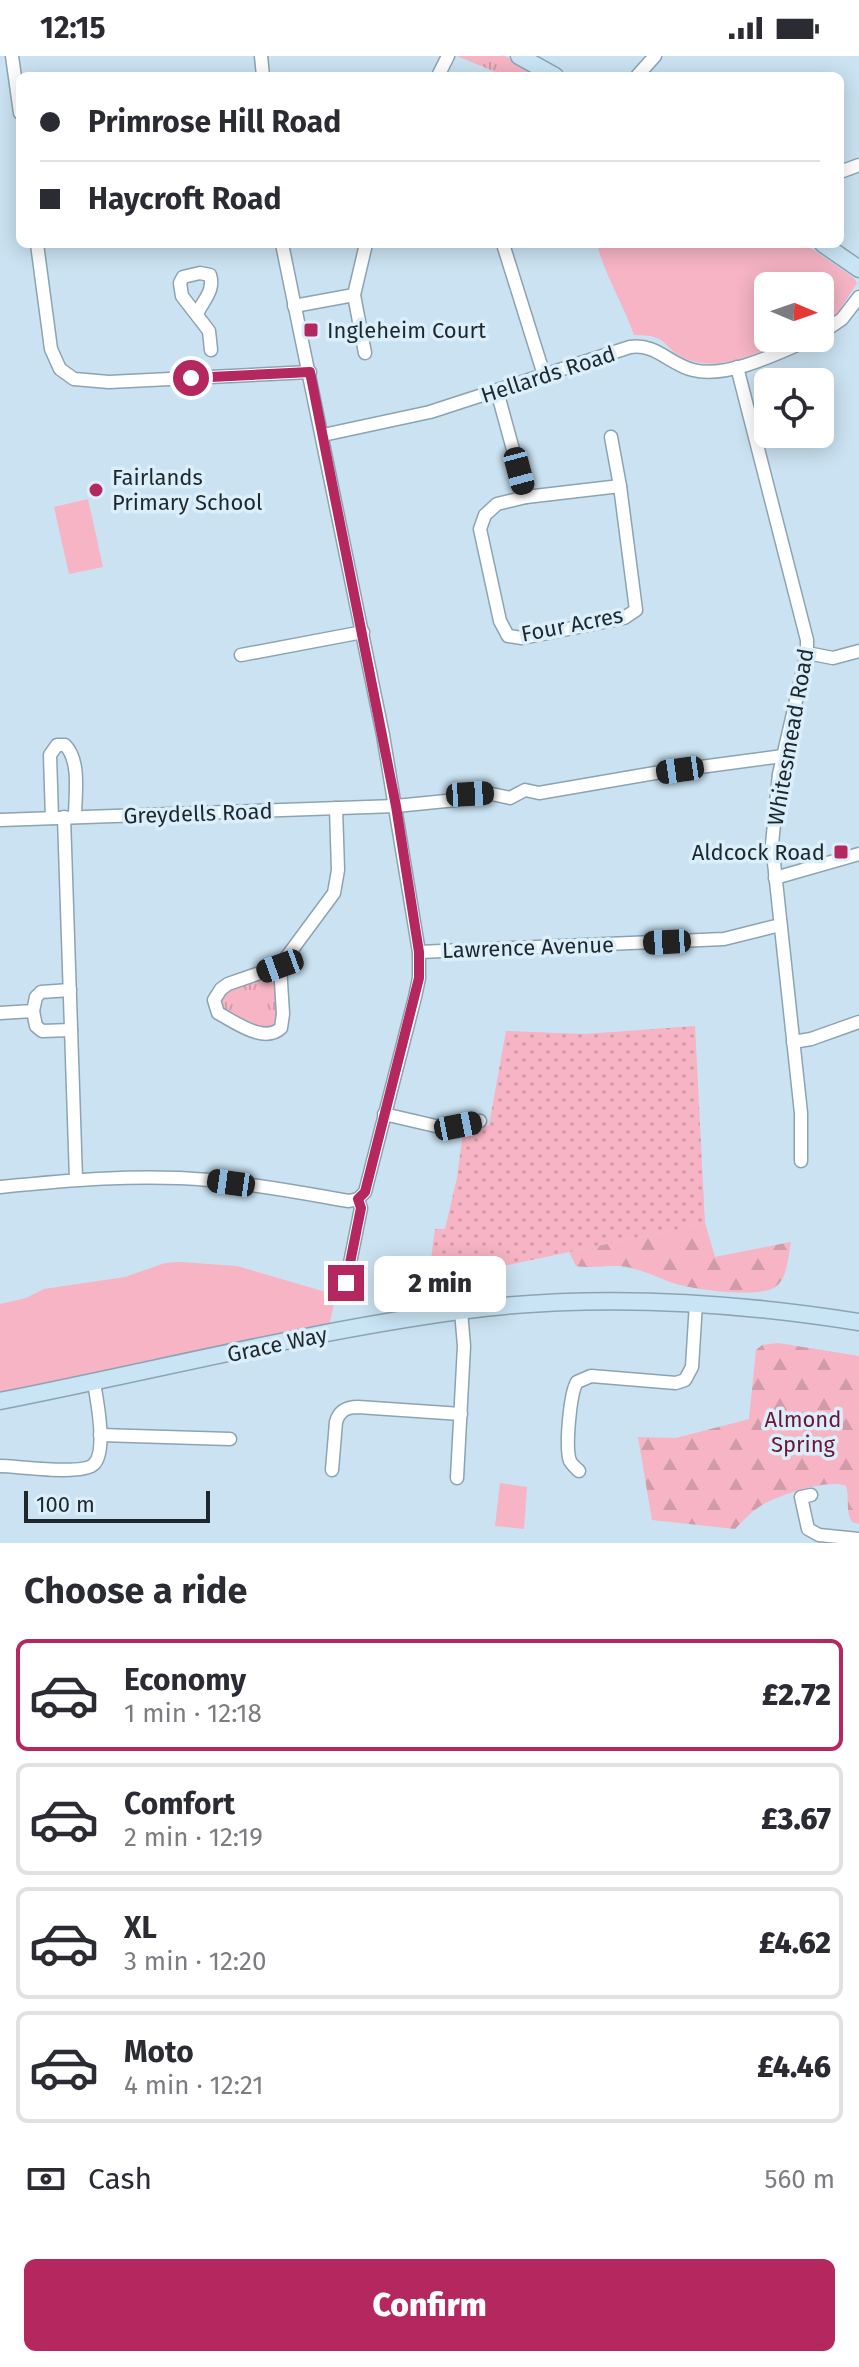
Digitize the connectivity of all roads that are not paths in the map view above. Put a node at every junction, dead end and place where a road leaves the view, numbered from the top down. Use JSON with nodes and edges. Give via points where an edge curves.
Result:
{"nodes":[{"id":1,"x":12,"y":56,"type":"edge"},
{"id":2,"x":519,"y":56,"type":"edge"},
{"id":3,"x":655,"y":56,"type":"edge"},
{"id":4,"x":548,"y":72,"type":"edge"},
{"id":5,"x":641,"y":72,"type":"edge"},
{"id":6,"x":16,"y":84,"type":"edge"},
{"id":7,"x":38,"y":248,"type":"edge"},
{"id":8,"x":283,"y":248,"type":"edge"},
{"id":9,"x":365,"y":248,"type":"edge"},
{"id":10,"x":504,"y":248,"type":"edge"},
{"id":11,"x":829,"y":248,"type":"edge"},
{"id":12,"x":859,"y":269,"type":"edge"},
{"id":13,"x":354,"y":295,"type":"junction"},
{"id":14,"x":859,"y":297,"type":"edge"},
{"id":15,"x":294,"y":306,"type":"junction"},
{"id":16,"x":197,"y":314,"type":"dead end"},
{"id":17,"x":834,"y":324,"type":"edge"},
{"id":18,"x":776,"y":352,"type":"edge"},
{"id":19,"x":365,"y":353,"type":"dead end"},
{"id":20,"x":737,"y":367,"type":"junction"},
{"id":21,"x":310,"y":372,"type":"junction"},
{"id":22,"x":544,"y":375,"type":"junction"},
{"id":23,"x":213,"y":377,"type":"junction"},
{"id":24,"x":497,"y":391,"type":"junction"},
{"id":25,"x":323,"y":435,"type":"junction"},
{"id":26,"x":611,"y":437,"type":"dead end"},
{"id":27,"x":620,"y":486,"type":"junction"},
{"id":28,"x":526,"y":497,"type":"junction"},
{"id":29,"x":363,"y":632,"type":"junction"},
{"id":30,"x":859,"y":651,"type":"edge"},
{"id":31,"x":807,"y":653,"type":"junction"},
{"id":32,"x":241,"y":655,"type":"dead end"},
{"id":33,"x":783,"y":756,"type":"junction"},
{"id":34,"x":396,"y":806,"type":"junction"},
{"id":35,"x":336,"y":808,"type":"junction"},
{"id":36,"x":63,"y":817,"type":"junction"},
{"id":37,"x":0,"y":820,"type":"edge"},
{"id":38,"x":859,"y":854,"type":"edge"},
{"id":39,"x":775,"y":878,"type":"junction"},
{"id":40,"x":780,"y":925,"type":"junction"},
{"id":41,"x":419,"y":952,"type":"junction"},
{"id":42,"x":280,"y":966,"type":"junction"},
{"id":43,"x":70,"y":990,"type":"junction"},
{"id":44,"x":33,"y":1011,"type":"junction"},
{"id":45,"x":0,"y":1013,"type":"edge"},
{"id":46,"x":859,"y":1022,"type":"edge"},
{"id":47,"x":71,"y":1030,"type":"junction"},
{"id":48,"x":793,"y":1042,"type":"junction"},
{"id":49,"x":384,"y":1114,"type":"junction"},
{"id":50,"x":480,"y":1121,"type":"dead end"},
{"id":51,"x":801,"y":1161,"type":"dead end"},
{"id":52,"x":76,"y":1179,"type":"junction"},
{"id":53,"x":0,"y":1187,"type":"edge"},
{"id":54,"x":358,"y":1199,"type":"junction"},
{"id":55,"x":346,"y":1283,"type":"dead end"},
{"id":56,"x":696,"y":1303,"type":"junction"},
{"id":57,"x":461,"y":1311,"type":"junction"},
{"id":58,"x":859,"y":1322,"type":"edge"},
{"id":59,"x":94,"y":1383,"type":"junction"},
{"id":60,"x":0,"y":1401,"type":"edge"},
{"id":61,"x":461,"y":1414,"type":"junction"},
{"id":62,"x":100,"y":1435,"type":"junction"},
{"id":63,"x":230,"y":1439,"type":"dead end"},
{"id":64,"x":0,"y":1466,"type":"edge"},
{"id":65,"x":332,"y":1470,"type":"dead end"},
{"id":66,"x":579,"y":1471,"type":"dead end"},
{"id":67,"x":457,"y":1478,"type":"dead end"},
{"id":68,"x":800,"y":1497,"type":"dead end"},
{"id":69,"x":859,"y":1539,"type":"edge"}],
"edges":[{"from":1,"to":6,"type":"street"},
{"from":2,"to":4,"type":"street"},
{"from":3,"to":5,"type":"street"},
{"from":7,"to":23,"type":"street","via":[[51,349],[69,376],[109,382]]},
{"from":8,"to":15,"type":"street"},
{"from":9,"to":13,"type":"street"},
{"from":10,"to":22,"type":"street"},
{"from":11,"to":12,"type":"street"},
{"from":13,"to":15,"type":"street"},
{"from":13,"to":19,"type":"street"},
{"from":14,"to":17,"type":"street"},
{"from":15,"to":21,"type":"street"},
{"from":16,"to":23,"type":"street","via":[[209,331]]},
{"from":18,"to":20,"type":"street","name":"Hellards Road"},
{"from":20,"to":22,"type":"street","name":"Hellards Road","via":[[692,370],[638,345]]},
{"from":20,"to":31,"type":"street","name":"Whitesmead Road"},
{"from":21,"to":23,"type":"street"},
{"from":21,"to":25,"type":"street"},
{"from":22,"to":24,"type":"street","name":"Hellards Road"},
{"from":24,"to":25,"type":"street","name":"Hellards Road","via":[[409,418]]},
{"from":24,"to":28,"type":"street"},
{"from":25,"to":29,"type":"street"},
{"from":26,"to":27,"type":"street"},
{"from":27,"to":28,"type":"street","name":"Four Acres"},
{"from":27,"to":28,"type":"street","name":"Four Acres","via":[[636,610],[624,618],[522,638],[508,636],[500,621],[480,529],[497,504]]},
{"from":29,"to":32,"type":"street"},
{"from":29,"to":34,"type":"street"},
{"from":30,"to":31,"type":"street","via":[[833,658]]},
{"from":31,"to":33,"type":"street","name":"Whitesmead Road"},
{"from":33,"to":34,"type":"street","name":"Greydells Road","via":[[539,793],[525,790],[510,798],[470,794]]},
{"from":33,"to":39,"type":"street","name":"Whitesmead Road","via":[[773,831]]},
{"from":34,"to":35,"type":"street","name":"Greydells Road"},
{"from":34,"to":41,"type":"street"},
{"from":35,"to":36,"type":"street","name":"Greydells Road"},
{"from":35,"to":42,"type":"street","via":[[334,893]]},
{"from":36,"to":36,"type":"street","via":[[50,755],[57,745],[69,748],[74,761]]},
{"from":36,"to":37,"type":"street","name":"Greydells Road"},
{"from":36,"to":43,"type":"street"},
{"from":38,"to":39,"type":"street"},
{"from":39,"to":40,"type":"street","name":"Whitesmead Road"},
{"from":40,"to":41,"type":"street","name":"Lawrence Avenue","via":[[724,939]]},
{"from":40,"to":48,"type":"street","name":"Whitesmead Road"},
{"from":41,"to":49,"type":"street","via":[[415,997]]},
{"from":42,"to":42,"type":"street","via":[[283,1014],[278,1032],[263,1034],[218,1013],[214,1000],[221,989]]},
{"from":43,"to":44,"type":"street","via":[[41,992]]},
{"from":43,"to":47,"type":"street"},
{"from":44,"to":45,"type":"street"},
{"from":44,"to":47,"type":"street","via":[[42,1031]]},
{"from":46,"to":48,"type":"street"},
{"from":47,"to":52,"type":"street"},
{"from":48,"to":51,"type":"street","name":"Whitesmead Road"},
{"from":49,"to":50,"type":"street","via":[[440,1127]]},
{"from":49,"to":54,"type":"street","via":[[365,1192]]},
{"from":52,"to":53,"type":"street"},
{"from":52,"to":54,"type":"street","via":[[209,1180]]},
{"from":54,"to":55,"type":"street","via":[[361,1208]]},
{"from":56,"to":57,"type":"street","name":"Grace Way","via":[[582,1302]]},
{"from":56,"to":58,"type":"street","name":"Grace Way"},
{"from":56,"to":66,"type":"street","via":[[692,1367],[685,1380],[591,1376],[574,1386],[569,1453]]},
{"from":57,"to":59,"type":"street","name":"Grace Way"},
{"from":57,"to":61,"type":"street"},
{"from":59,"to":60,"type":"street","name":"Grace Way"},
{"from":59,"to":62,"type":"street"},
{"from":61,"to":65,"type":"street","via":[[347,1408],[336,1422]]},
{"from":61,"to":67,"type":"street"},
{"from":62,"to":63,"type":"street"},
{"from":62,"to":64,"type":"street","via":[[93,1466]]},
{"from":68,"to":69,"type":"street","via":[[808,1529]]}]}
